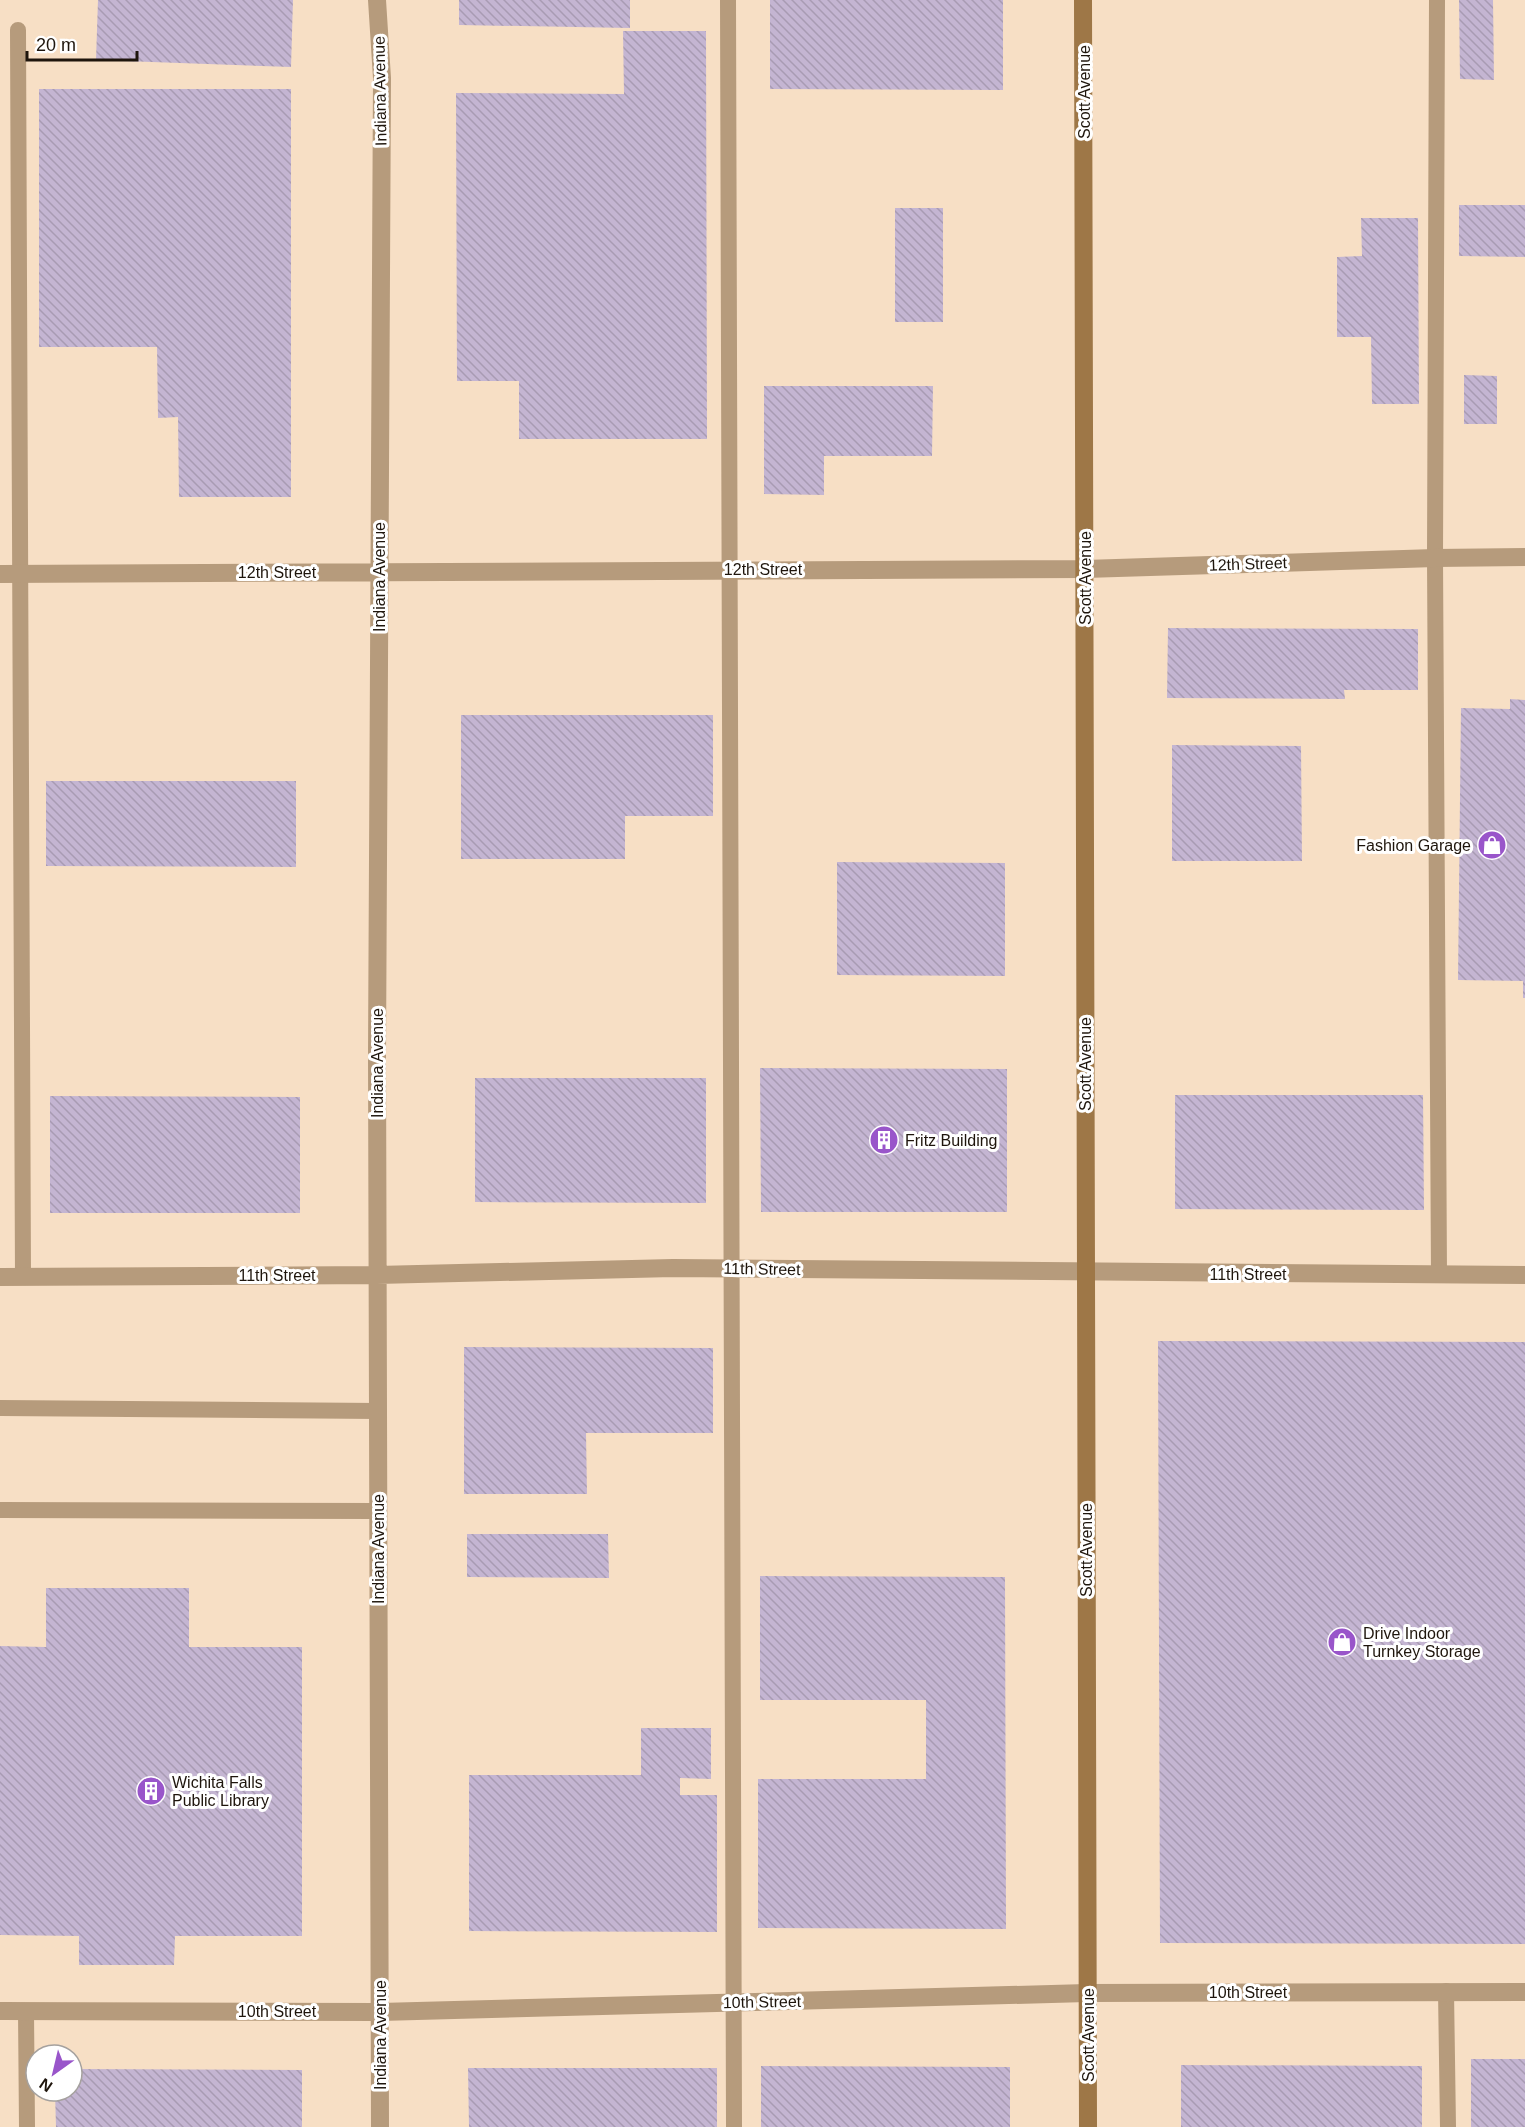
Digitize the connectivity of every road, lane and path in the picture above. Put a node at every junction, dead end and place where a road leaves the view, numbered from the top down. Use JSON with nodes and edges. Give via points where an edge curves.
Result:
{"nodes":[{"id":1,"x":377,"y":0,"type":"edge"},
{"id":2,"x":728,"y":0,"type":"edge"},
{"id":3,"x":1083,"y":0,"type":"edge"},
{"id":4,"x":1437,"y":0,"type":"edge"},
{"id":5,"x":18,"y":30,"type":"dead end"},
{"id":6,"x":1525,"y":557,"type":"edge"},
{"id":7,"x":1435,"y":558,"type":"junction"},
{"id":8,"x":730,"y":569,"type":"junction"},
{"id":9,"x":1084,"y":569,"type":"junction"},
{"id":10,"x":379,"y":571,"type":"junction"},
{"id":11,"x":0,"y":574,"type":"edge"},
{"id":12,"x":20,"y":574,"type":"junction"},
{"id":13,"x":732,"y":1268,"type":"junction"},
{"id":14,"x":1086,"y":1272,"type":"junction"},
{"id":15,"x":378,"y":1275,"type":"junction"},
{"id":16,"x":1439,"y":1275,"type":"junction"},
{"id":17,"x":1525,"y":1275,"type":"edge"},
{"id":18,"x":0,"y":1277,"type":"edge"},
{"id":19,"x":23,"y":1277,"type":"junction"},
{"id":20,"x":0,"y":1408,"type":"edge"},
{"id":21,"x":378,"y":1411,"type":"junction"},
{"id":22,"x":0,"y":1510,"type":"edge"},
{"id":23,"x":378,"y":1511,"type":"junction"},
{"id":24,"x":1446,"y":1991,"type":"junction"},
{"id":25,"x":1525,"y":1992,"type":"edge"},
{"id":26,"x":1087,"y":1993,"type":"junction"},
{"id":27,"x":734,"y":2002,"type":"junction"},
{"id":28,"x":0,"y":2011,"type":"edge"},
{"id":29,"x":26,"y":2011,"type":"junction"},
{"id":30,"x":380,"y":2012,"type":"junction"},
{"id":31,"x":27,"y":2127,"type":"edge"},
{"id":32,"x":380,"y":2127,"type":"edge"},
{"id":33,"x":734,"y":2127,"type":"edge"},
{"id":34,"x":1088,"y":2127,"type":"edge"},
{"id":35,"x":1448,"y":2127,"type":"edge"}],
"edges":[{"from":1,"to":10,"type":"street","name":"Indiana Avenue","via":[[382,78]]},
{"from":2,"to":8,"type":"lane"},
{"from":3,"to":9,"type":"main road","name":"Scott Avenue"},
{"from":4,"to":7,"type":"lane"},
{"from":5,"to":12,"type":"lane"},
{"from":6,"to":7,"type":"street","name":"12th Street"},
{"from":7,"to":9,"type":"street","name":"12th Street"},
{"from":7,"to":16,"type":"lane"},
{"from":8,"to":9,"type":"street","name":"12th Street"},
{"from":8,"to":10,"type":"street","name":"12th Street"},
{"from":8,"to":13,"type":"lane"},
{"from":9,"to":14,"type":"main road","name":"Scott Avenue"},
{"from":10,"to":12,"type":"street","name":"12th Street"},
{"from":10,"to":15,"type":"street","name":"Indiana Avenue"},
{"from":11,"to":12,"type":"street","name":"12th Street"},
{"from":12,"to":19,"type":"lane"},
{"from":13,"to":14,"type":"street","name":"11th Street"},
{"from":13,"to":15,"type":"street","name":"11th Street"},
{"from":13,"to":27,"type":"lane"},
{"from":14,"to":16,"type":"street","name":"11th Street"},
{"from":14,"to":26,"type":"main road","name":"Scott Avenue"},
{"from":15,"to":19,"type":"street","name":"11th Street"},
{"from":15,"to":21,"type":"street","name":"Indiana Avenue"},
{"from":16,"to":17,"type":"street","name":"11th Street"},
{"from":18,"to":19,"type":"street","name":"11th Street"},
{"from":20,"to":21,"type":"lane"},
{"from":21,"to":23,"type":"street","name":"Indiana Avenue"},
{"from":22,"to":23,"type":"lane"},
{"from":23,"to":30,"type":"street","name":"Indiana Avenue"},
{"from":24,"to":25,"type":"street","name":"10th Street"},
{"from":24,"to":26,"type":"street","name":"10th Street"},
{"from":24,"to":35,"type":"lane"},
{"from":26,"to":27,"type":"street","name":"10th Street"},
{"from":26,"to":34,"type":"main road","name":"Scott Avenue"},
{"from":27,"to":30,"type":"street","name":"10th Street"},
{"from":27,"to":33,"type":"lane"},
{"from":28,"to":29,"type":"street","name":"10th Street"},
{"from":29,"to":30,"type":"street","name":"10th Street"},
{"from":29,"to":31,"type":"lane"},
{"from":30,"to":32,"type":"street","name":"Indiana Avenue"}]}
